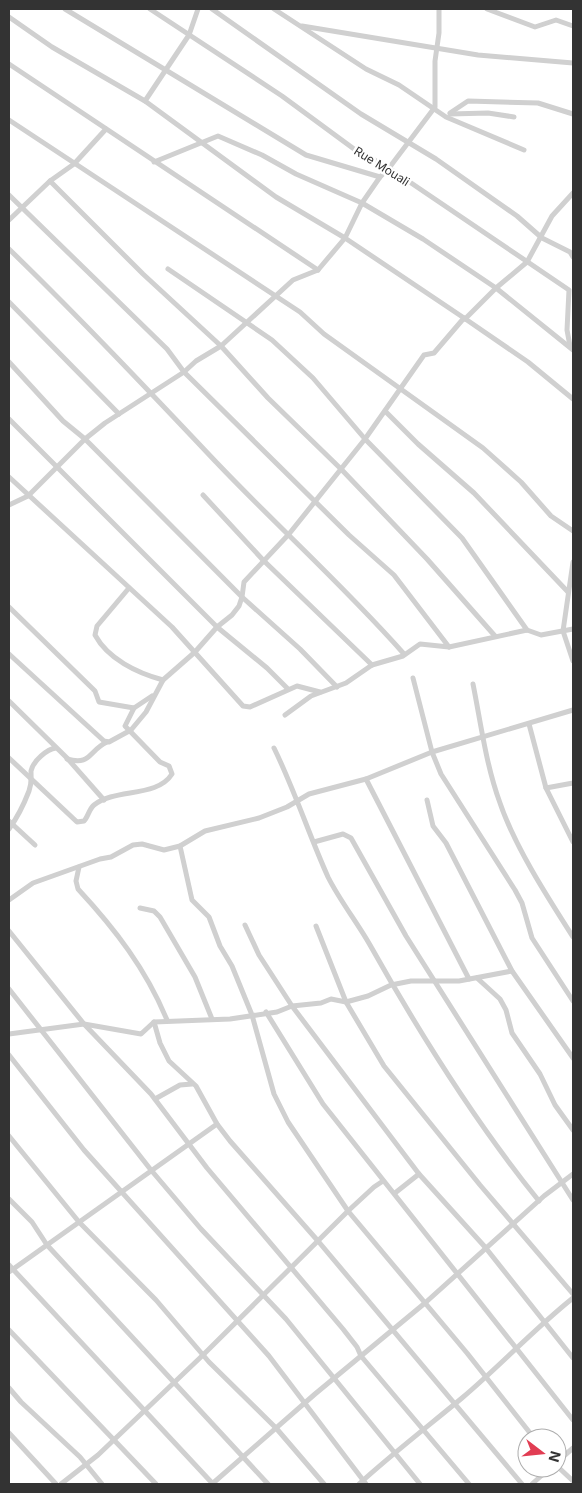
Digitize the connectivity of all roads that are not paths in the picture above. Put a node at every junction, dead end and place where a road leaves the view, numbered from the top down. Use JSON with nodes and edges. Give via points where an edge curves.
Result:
{"nodes":[{"id":1,"x":65,"y":9,"type":"edge"},
{"id":2,"x":150,"y":9,"type":"edge"},
{"id":3,"x":198,"y":9,"type":"edge"},
{"id":4,"x":212,"y":9,"type":"edge"},
{"id":5,"x":274,"y":9,"type":"edge"},
{"id":6,"x":439,"y":9,"type":"edge"},
{"id":7,"x":487,"y":9,"type":"edge"},
{"id":8,"x":9,"y":17,"type":"edge"},
{"id":9,"x":299,"y":26,"type":"junction"},
{"id":10,"x":573,"y":26,"type":"edge"},
{"id":11,"x":189,"y":35,"type":"junction"},
{"id":12,"x":438,"y":48,"type":"junction"},
{"id":13,"x":573,"y":63,"type":"edge"},
{"id":14,"x":9,"y":64,"type":"edge"},
{"id":15,"x":166,"y":69,"type":"junction"},
{"id":16,"x":145,"y":101,"type":"junction"},
{"id":17,"x":435,"y":107,"type":"junction"},
{"id":18,"x":573,"y":114,"type":"edge"},
{"id":19,"x":448,"y":115,"type":"junction"},
{"id":20,"x":514,"y":117,"type":"dead end"},
{"id":21,"x":9,"y":120,"type":"edge"},
{"id":22,"x":106,"y":129,"type":"junction"},
{"id":23,"x":409,"y":141,"type":"junction"},
{"id":24,"x":198,"y":142,"type":"junction"},
{"id":25,"x":524,"y":150,"type":"dead end"},
{"id":26,"x":154,"y":162,"type":"junction"},
{"id":27,"x":74,"y":164,"type":"junction"},
{"id":28,"x":389,"y":168,"type":"junction"},
{"id":29,"x":380,"y":177,"type":"junction"},
{"id":30,"x":50,"y":181,"type":"junction"},
{"id":31,"x":573,"y":193,"type":"edge"},
{"id":32,"x":9,"y":194,"type":"edge"},
{"id":33,"x":362,"y":204,"type":"junction"},
{"id":34,"x":21,"y":207,"type":"junction"},
{"id":35,"x":9,"y":220,"type":"edge"},
{"id":36,"x":345,"y":238,"type":"junction"},
{"id":37,"x":542,"y":238,"type":"junction"},
{"id":38,"x":9,"y":249,"type":"edge"},
{"id":39,"x":573,"y":257,"type":"edge"},
{"id":40,"x":527,"y":262,"type":"junction"},
{"id":41,"x":168,"y":269,"type":"dead end"},
{"id":42,"x":318,"y":270,"type":"junction"},
{"id":43,"x":496,"y":288,"type":"junction"},
{"id":44,"x":276,"y":298,"type":"junction"},
{"id":45,"x":9,"y":302,"type":"edge"},
{"id":46,"x":464,"y":318,"type":"junction"},
{"id":47,"x":247,"y":323,"type":"junction"},
{"id":48,"x":221,"y":346,"type":"junction"},
{"id":49,"x":572,"y":348,"type":"edge"},
{"id":50,"x":9,"y":362,"type":"edge"},
{"id":51,"x":184,"y":372,"type":"junction"},
{"id":52,"x":400,"y":390,"type":"junction"},
{"id":53,"x":152,"y":392,"type":"junction"},
{"id":54,"x":573,"y":399,"type":"edge"},
{"id":55,"x":385,"y":411,"type":"junction"},
{"id":56,"x":119,"y":414,"type":"junction"},
{"id":57,"x":9,"y":419,"type":"edge"},
{"id":58,"x":85,"y":439,"type":"junction"},
{"id":59,"x":365,"y":439,"type":"junction"},
{"id":60,"x":59,"y":467,"type":"junction"},
{"id":61,"x":341,"y":469,"type":"junction"},
{"id":62,"x":9,"y":477,"type":"edge"},
{"id":63,"x":203,"y":494,"type":"dead end"},
{"id":64,"x":28,"y":496,"type":"junction"},
{"id":65,"x":316,"y":501,"type":"junction"},
{"id":66,"x":9,"y":506,"type":"edge"},
{"id":67,"x":573,"y":531,"type":"edge"},
{"id":68,"x":289,"y":534,"type":"junction"},
{"id":69,"x":263,"y":560,"type":"junction"},
{"id":70,"x":573,"y":562,"type":"edge"},
{"id":71,"x":129,"y":588,"type":"junction"},
{"id":72,"x":568,"y":592,"type":"junction"},
{"id":73,"x":242,"y":597,"type":"junction"},
{"id":74,"x":9,"y":607,"type":"edge"},
{"id":75,"x":217,"y":627,"type":"junction"},
{"id":76,"x":573,"y":629,"type":"edge"},
{"id":77,"x":527,"y":630,"type":"junction"},
{"id":78,"x":563,"y":631,"type":"junction"},
{"id":79,"x":495,"y":636,"type":"junction"},
{"id":80,"x":449,"y":647,"type":"junction"},
{"id":81,"x":195,"y":652,"type":"junction"},
{"id":82,"x":9,"y":654,"type":"edge"},
{"id":83,"x":404,"y":654,"type":"junction"},
{"id":84,"x":573,"y":661,"type":"edge"},
{"id":85,"x":372,"y":666,"type":"junction"},
{"id":86,"x":413,"y":678,"type":"dead end"},
{"id":87,"x":162,"y":680,"type":"junction"},
{"id":88,"x":473,"y":684,"type":"dead end"},
{"id":89,"x":337,"y":687,"type":"junction"},
{"id":90,"x":288,"y":690,"type":"junction"},
{"id":91,"x":320,"y":692,"type":"junction"},
{"id":92,"x":152,"y":696,"type":"junction"},
{"id":93,"x":9,"y":701,"type":"edge"},
{"id":94,"x":134,"y":708,"type":"junction"},
{"id":95,"x":573,"y":710,"type":"edge"},
{"id":96,"x":286,"y":715,"type":"dead end"},
{"id":97,"x":529,"y":724,"type":"junction"},
{"id":98,"x":131,"y":730,"type":"junction"},
{"id":99,"x":484,"y":737,"type":"junction"},
{"id":100,"x":107,"y":742,"type":"junction"},
{"id":101,"x":56,"y":748,"type":"junction"},
{"id":102,"x":274,"y":748,"type":"dead end"},
{"id":103,"x":432,"y":752,"type":"junction"},
{"id":104,"x":9,"y":758,"type":"edge"},
{"id":105,"x":66,"y":758,"type":"junction"},
{"id":106,"x":366,"y":779,"type":"junction"},
{"id":107,"x":33,"y":780,"type":"junction"},
{"id":108,"x":573,"y":782,"type":"edge"},
{"id":109,"x":546,"y":788,"type":"junction"},
{"id":110,"x":298,"y":799,"type":"junction"},
{"id":111,"x":104,"y":800,"type":"junction"},
{"id":112,"x":427,"y":800,"type":"dead end"},
{"id":113,"x":10,"y":825,"type":"edge"},
{"id":114,"x":314,"y":842,"type":"junction"},
{"id":115,"x":573,"y":842,"type":"edge"},
{"id":116,"x":35,"y":845,"type":"dead end"},
{"id":117,"x":180,"y":846,"type":"junction"},
{"id":118,"x":79,"y":867,"type":"junction"},
{"id":119,"x":9,"y":900,"type":"edge"},
{"id":120,"x":140,"y":908,"type":"dead end"},
{"id":121,"x":244,"y":925,"type":"dead end"},
{"id":122,"x":316,"y":926,"type":"dead end"},
{"id":123,"x":9,"y":931,"type":"edge"},
{"id":124,"x":573,"y":937,"type":"edge"},
{"id":125,"x":512,"y":971,"type":"junction"},
{"id":126,"x":478,"y":978,"type":"junction"},
{"id":127,"x":469,"y":979,"type":"junction"},
{"id":128,"x":435,"y":982,"type":"junction"},
{"id":129,"x":391,"y":986,"type":"junction"},
{"id":130,"x":9,"y":989,"type":"edge"},
{"id":131,"x":573,"y":1001,"type":"edge"},
{"id":132,"x":346,"y":1002,"type":"junction"},
{"id":133,"x":292,"y":1006,"type":"junction"},
{"id":134,"x":266,"y":1012,"type":"junction"},
{"id":135,"x":252,"y":1015,"type":"junction"},
{"id":136,"x":212,"y":1019,"type":"junction"},
{"id":137,"x":167,"y":1020,"type":"junction"},
{"id":138,"x":154,"y":1022,"type":"junction"},
{"id":139,"x":84,"y":1024,"type":"junction"},
{"id":140,"x":41,"y":1030,"type":"junction"},
{"id":141,"x":9,"y":1034,"type":"edge"},
{"id":142,"x":9,"y":1055,"type":"edge"},
{"id":143,"x":573,"y":1058,"type":"edge"},
{"id":144,"x":192,"y":1084,"type":"junction"},
{"id":145,"x":155,"y":1099,"type":"junction"},
{"id":146,"x":217,"y":1124,"type":"junction"},
{"id":147,"x":573,"y":1130,"type":"edge"},
{"id":148,"x":9,"y":1136,"type":"edge"},
{"id":149,"x":189,"y":1144,"type":"junction"},
{"id":150,"x":151,"y":1170,"type":"junction"},
{"id":151,"x":419,"y":1174,"type":"junction"},
{"id":152,"x":573,"y":1174,"type":"edge"},
{"id":153,"x":383,"y":1181,"type":"junction"},
{"id":154,"x":562,"y":1182,"type":"junction"},
{"id":155,"x":122,"y":1190,"type":"junction"},
{"id":156,"x":395,"y":1193,"type":"junction"},
{"id":157,"x":9,"y":1199,"type":"edge"},
{"id":158,"x":573,"y":1200,"type":"edge"},
{"id":159,"x":538,"y":1201,"type":"junction"},
{"id":160,"x":348,"y":1210,"type":"junction"},
{"id":161,"x":79,"y":1222,"type":"junction"},
{"id":162,"x":514,"y":1223,"type":"junction"},
{"id":163,"x":318,"y":1240,"type":"junction"},
{"id":164,"x":47,"y":1245,"type":"junction"},
{"id":165,"x":485,"y":1247,"type":"junction"},
{"id":166,"x":292,"y":1267,"type":"junction"},
{"id":167,"x":10,"y":1269,"type":"edge"},
{"id":168,"x":457,"y":1273,"type":"junction"},
{"id":169,"x":262,"y":1294,"type":"junction"},
{"id":170,"x":573,"y":1294,"type":"edge"},
{"id":171,"x":573,"y":1298,"type":"edge"},
{"id":172,"x":424,"y":1303,"type":"junction"},
{"id":173,"x":545,"y":1321,"type":"junction"},
{"id":174,"x":236,"y":1322,"type":"junction"},
{"id":175,"x":9,"y":1330,"type":"edge"},
{"id":176,"x":393,"y":1330,"type":"junction"},
{"id":177,"x":515,"y":1348,"type":"junction"},
{"id":178,"x":203,"y":1355,"type":"junction"},
{"id":179,"x":361,"y":1356,"type":"junction"},
{"id":180,"x":573,"y":1358,"type":"edge"},
{"id":181,"x":484,"y":1376,"type":"junction"},
{"id":182,"x":334,"y":1378,"type":"junction"},
{"id":183,"x":173,"y":1382,"type":"junction"},
{"id":184,"x":9,"y":1388,"type":"edge"},
{"id":185,"x":306,"y":1403,"type":"junction"},
{"id":186,"x":454,"y":1404,"type":"junction"},
{"id":187,"x":145,"y":1410,"type":"junction"},
{"id":188,"x":573,"y":1420,"type":"edge"},
{"id":189,"x":276,"y":1428,"type":"junction"},
{"id":190,"x":526,"y":1428,"type":"edge"},
{"id":191,"x":422,"y":1430,"type":"junction"},
{"id":192,"x":9,"y":1433,"type":"edge"},
{"id":193,"x":113,"y":1440,"type":"junction"},
{"id":194,"x":393,"y":1454,"type":"junction"},
{"id":195,"x":243,"y":1457,"type":"junction"},
{"id":196,"x":86,"y":1464,"type":"junction"},
{"id":197,"x":363,"y":1483,"type":"edge"},
{"id":198,"x":56,"y":1484,"type":"edge"},
{"id":199,"x":61,"y":1484,"type":"edge"},
{"id":200,"x":102,"y":1484,"type":"edge"},
{"id":201,"x":156,"y":1484,"type":"edge"},
{"id":202,"x":212,"y":1484,"type":"edge"},
{"id":203,"x":268,"y":1484,"type":"edge"},
{"id":204,"x":324,"y":1484,"type":"edge"},
{"id":205,"x":420,"y":1484,"type":"edge"},
{"id":206,"x":469,"y":1484,"type":"edge"},
{"id":207,"x":522,"y":1484,"type":"edge"}],
"edges":[{"from":1,"to":15,"type":"street"},
{"from":2,"to":11,"type":"street","name":"Rue Mouali"},
{"from":3,"to":11,"type":"street"},
{"from":4,"to":23,"type":"street","via":[[361,114]]},
{"from":5,"to":9,"type":"street"},
{"from":6,"to":12,"type":"street"},
{"from":7,"to":10,"type":"street","via":[[535,27],[556,20]]},
{"from":8,"to":16,"type":"street","via":[[52,47]]},
{"from":9,"to":12,"type":"street"},
{"from":9,"to":17,"type":"street","via":[[366,69]]},
{"from":11,"to":15,"type":"street"},
{"from":11,"to":28,"type":"street","name":"Rue Mouali","via":[[282,96],[354,149]]},
{"from":12,"to":13,"type":"street","via":[[478,56]]},
{"from":12,"to":17,"type":"street"},
{"from":14,"to":22,"type":"street"},
{"from":15,"to":16,"type":"street"},
{"from":15,"to":29,"type":"street","via":[[306,155]]},
{"from":16,"to":24,"type":"street"},
{"from":17,"to":19,"type":"street"},
{"from":17,"to":23,"type":"street"},
{"from":18,"to":19,"type":"street","via":[[538,103],[468,101]]},
{"from":19,"to":20,"type":"street","via":[[488,113]]},
{"from":19,"to":25,"type":"street"},
{"from":21,"to":27,"type":"street"},
{"from":22,"to":26,"type":"street"},
{"from":22,"to":27,"type":"street"},
{"from":23,"to":28,"type":"street"},
{"from":23,"to":37,"type":"street"},
{"from":24,"to":26,"type":"street"},
{"from":24,"to":33,"type":"street","via":[[218,136]]},
{"from":24,"to":36,"type":"street","via":[[276,197]]},
{"from":26,"to":42,"type":"street"},
{"from":27,"to":30,"type":"street"},
{"from":27,"to":44,"type":"street"},
{"from":28,"to":29,"type":"street"},
{"from":28,"to":40,"type":"street","name":"Rue Mouali"},
{"from":29,"to":33,"type":"street"},
{"from":30,"to":34,"type":"street"},
{"from":30,"to":48,"type":"street"},
{"from":31,"to":37,"type":"street","via":[[555,211]]},
{"from":32,"to":34,"type":"street"},
{"from":33,"to":36,"type":"street"},
{"from":33,"to":43,"type":"street","via":[[423,239]]},
{"from":34,"to":35,"type":"street"},
{"from":34,"to":51,"type":"street","via":[[154,337]]},
{"from":36,"to":42,"type":"street"},
{"from":36,"to":46,"type":"street"},
{"from":37,"to":39,"type":"street","via":[[570,252]]},
{"from":37,"to":40,"type":"street"},
{"from":38,"to":53,"type":"street"},
{"from":40,"to":43,"type":"street"},
{"from":40,"to":49,"type":"street","name":"Rue Mouali","via":[[569,290],[567,330]]},
{"from":41,"to":47,"type":"street"},
{"from":42,"to":44,"type":"street","via":[[293,280]]},
{"from":43,"to":46,"type":"street"},
{"from":43,"to":49,"type":"street"},
{"from":44,"to":47,"type":"street"},
{"from":44,"to":52,"type":"street","via":[[300,312],[324,334]]},
{"from":45,"to":56,"type":"street"},
{"from":46,"to":52,"type":"street","via":[[434,353],[424,355]]},
{"from":46,"to":54,"type":"street","via":[[528,362]]},
{"from":47,"to":48,"type":"street"},
{"from":47,"to":59,"type":"street","via":[[296,362]]},
{"from":48,"to":51,"type":"street"},
{"from":48,"to":61,"type":"street","via":[[268,398]]},
{"from":50,"to":58,"type":"street","via":[[63,421]]},
{"from":51,"to":53,"type":"street"},
{"from":51,"to":65,"type":"street"},
{"from":52,"to":55,"type":"street"},
{"from":52,"to":67,"type":"street","via":[[482,448],[551,516]]},
{"from":53,"to":56,"type":"street"},
{"from":53,"to":68,"type":"street","via":[[217,463]]},
{"from":55,"to":59,"type":"street"},
{"from":55,"to":72,"type":"street","via":[[474,493]]},
{"from":56,"to":58,"type":"street"},
{"from":57,"to":60,"type":"street"},
{"from":58,"to":60,"type":"street"},
{"from":58,"to":73,"type":"street"},
{"from":59,"to":61,"type":"street"},
{"from":59,"to":77,"type":"street","via":[[462,538]]},
{"from":60,"to":64,"type":"street"},
{"from":60,"to":75,"type":"street"},
{"from":61,"to":65,"type":"street"},
{"from":61,"to":79,"type":"street"},
{"from":62,"to":64,"type":"street"},
{"from":63,"to":69,"type":"street"},
{"from":64,"to":66,"type":"street"},
{"from":64,"to":71,"type":"street"},
{"from":65,"to":68,"type":"street"},
{"from":65,"to":80,"type":"street","via":[[394,576]]},
{"from":68,"to":69,"type":"street"},
{"from":68,"to":83,"type":"street"},
{"from":69,"to":73,"type":"street","via":[[244,582]]},
{"from":69,"to":85,"type":"street"},
{"from":70,"to":72,"type":"street"},
{"from":71,"to":81,"type":"street"},
{"from":71,"to":87,"type":"street","via":[[97,626],[95,635],[112,656]]},
{"from":72,"to":78,"type":"street"},
{"from":73,"to":75,"type":"street","via":[[232,615]]},
{"from":73,"to":89,"type":"street"},
{"from":74,"to":94,"type":"street","via":[[95,691],[99,702]]},
{"from":75,"to":81,"type":"street"},
{"from":75,"to":90,"type":"street","via":[[267,668]]},
{"from":76,"to":78,"type":"street"},
{"from":77,"to":78,"type":"street","via":[[541,635]]},
{"from":77,"to":79,"type":"street"},
{"from":78,"to":84,"type":"street"},
{"from":79,"to":80,"type":"street"},
{"from":80,"to":83,"type":"street","via":[[424,642]]},
{"from":81,"to":87,"type":"street"},
{"from":81,"to":90,"type":"street","via":[[245,707],[267,701]]},
{"from":82,"to":100,"type":"street"},
{"from":83,"to":85,"type":"street"},
{"from":85,"to":89,"type":"street"},
{"from":86,"to":103,"type":"street"},
{"from":87,"to":92,"type":"street"},
{"from":88,"to":99,"type":"street"},
{"from":89,"to":91,"type":"street"},
{"from":90,"to":91,"type":"street","via":[[297,686]]},
{"from":91,"to":96,"type":"street"},
{"from":92,"to":94,"type":"street"},
{"from":92,"to":98,"type":"street","via":[[148,709]]},
{"from":93,"to":101,"type":"street"},
{"from":94,"to":98,"type":"street","via":[[125,726]]},
{"from":95,"to":97,"type":"street"},
{"from":97,"to":99,"type":"street"},
{"from":97,"to":109,"type":"street"},
{"from":98,"to":100,"type":"street"},
{"from":98,"to":111,"type":"street","via":[[160,762],[169,766],[172,774],[165,784],[155,789],[138,790]]},
{"from":99,"to":103,"type":"street"},
{"from":99,"to":124,"type":"street","via":[[486,755],[507,820],[556,913]]},
{"from":100,"to":105,"type":"street","via":[[85,760]]},
{"from":101,"to":105,"type":"street"},
{"from":101,"to":107,"type":"street","via":[[47,750],[36,762],[31,771]]},
{"from":102,"to":110,"type":"street"},
{"from":103,"to":106,"type":"street"},
{"from":103,"to":131,"type":"street","via":[[453,795],[522,903],[532,938]]},
{"from":104,"to":107,"type":"street"},
{"from":105,"to":111,"type":"street"},
{"from":106,"to":110,"type":"street"},
{"from":106,"to":127,"type":"street"},
{"from":107,"to":111,"type":"street","via":[[79,823],[86,820],[92,806]]},
{"from":107,"to":113,"type":"street"},
{"from":108,"to":109,"type":"street"},
{"from":109,"to":115,"type":"street"},
{"from":110,"to":114,"type":"street"},
{"from":110,"to":117,"type":"street","via":[[259,818],[205,831]]},
{"from":112,"to":125,"type":"street","via":[[433,826],[446,843]]},
{"from":113,"to":116,"type":"street"},
{"from":114,"to":128,"type":"street","via":[[349,835]]},
{"from":114,"to":129,"type":"street","via":[[329,879]]},
{"from":117,"to":118,"type":"street","via":[[164,850],[133,845],[111,857]]},
{"from":117,"to":135,"type":"street","via":[[192,900],[209,917]]},
{"from":118,"to":119,"type":"street","via":[[33,883]]},
{"from":118,"to":137,"type":"street","via":[[78,889],[121,937],[155,990]]},
{"from":120,"to":136,"type":"street","via":[[154,911],[160,917],[195,977]]},
{"from":121,"to":133,"type":"street"},
{"from":122,"to":132,"type":"street"},
{"from":123,"to":139,"type":"street"},
{"from":125,"to":126,"type":"street"},
{"from":125,"to":143,"type":"street"},
{"from":126,"to":127,"type":"street"},
{"from":126,"to":147,"type":"street","via":[[500,999],[512,1034]]},
{"from":127,"to":128,"type":"street"},
{"from":128,"to":129,"type":"street","via":[[411,981]]},
{"from":128,"to":154,"type":"street"},
{"from":129,"to":132,"type":"street"},
{"from":129,"to":159,"type":"street","via":[[512,1168]]},
{"from":130,"to":140,"type":"street"},
{"from":132,"to":133,"type":"street","via":[[331,999]]},
{"from":132,"to":162,"type":"street","via":[[384,1066]]},
{"from":133,"to":134,"type":"street"},
{"from":133,"to":151,"type":"street"},
{"from":134,"to":135,"type":"street"},
{"from":134,"to":153,"type":"street","via":[[323,1104]]},
{"from":135,"to":136,"type":"street"},
{"from":135,"to":160,"type":"street","via":[[274,1094],[288,1122]]},
{"from":136,"to":137,"type":"street"},
{"from":137,"to":138,"type":"street"},
{"from":138,"to":139,"type":"street","via":[[141,1034]]},
{"from":138,"to":144,"type":"street","via":[[169,1061]]},
{"from":139,"to":140,"type":"street"},
{"from":139,"to":145,"type":"street"},
{"from":140,"to":141,"type":"street"},
{"from":140,"to":150,"type":"street"},
{"from":142,"to":155,"type":"street","via":[[84,1150]]},
{"from":144,"to":145,"type":"street","via":[[180,1085]]},
{"from":144,"to":146,"type":"street","via":[[199,1090]]},
{"from":145,"to":149,"type":"street"},
{"from":146,"to":149,"type":"street"},
{"from":146,"to":163,"type":"street"},
{"from":148,"to":161,"type":"street"},
{"from":149,"to":150,"type":"street"},
{"from":149,"to":166,"type":"street"},
{"from":150,"to":155,"type":"street"},
{"from":150,"to":169,"type":"street"},
{"from":151,"to":156,"type":"street"},
{"from":151,"to":165,"type":"street"},
{"from":152,"to":154,"type":"street"},
{"from":153,"to":156,"type":"street"},
{"from":153,"to":160,"type":"street"},
{"from":154,"to":158,"type":"street"},
{"from":154,"to":159,"type":"street"},
{"from":155,"to":161,"type":"street"},
{"from":155,"to":174,"type":"street"},
{"from":156,"to":168,"type":"street"},
{"from":157,"to":164,"type":"street","via":[[32,1222]]},
{"from":159,"to":162,"type":"street"},
{"from":160,"to":163,"type":"street"},
{"from":160,"to":172,"type":"street"},
{"from":161,"to":164,"type":"street"},
{"from":161,"to":178,"type":"street","via":[[156,1300]]},
{"from":162,"to":165,"type":"street"},
{"from":162,"to":170,"type":"street"},
{"from":163,"to":166,"type":"street"},
{"from":163,"to":176,"type":"street"},
{"from":164,"to":167,"type":"street"},
{"from":164,"to":183,"type":"street"},
{"from":165,"to":168,"type":"street"},
{"from":165,"to":173,"type":"street"},
{"from":166,"to":169,"type":"street"},
{"from":166,"to":179,"type":"street","via":[[358,1347]]},
{"from":167,"to":187,"type":"street"},
{"from":168,"to":172,"type":"street"},
{"from":168,"to":177,"type":"street"},
{"from":169,"to":174,"type":"street"},
{"from":169,"to":182,"type":"street"},
{"from":171,"to":173,"type":"street"},
{"from":172,"to":176,"type":"street"},
{"from":172,"to":181,"type":"street"},
{"from":173,"to":177,"type":"street"},
{"from":173,"to":180,"type":"street"},
{"from":174,"to":178,"type":"street"},
{"from":174,"to":185,"type":"street","via":[[269,1356]]},
{"from":175,"to":193,"type":"street"},
{"from":176,"to":179,"type":"street"},
{"from":176,"to":186,"type":"street"},
{"from":177,"to":181,"type":"street"},
{"from":177,"to":188,"type":"street"},
{"from":178,"to":183,"type":"street"},
{"from":178,"to":189,"type":"street"},
{"from":179,"to":182,"type":"street"},
{"from":179,"to":191,"type":"street"},
{"from":181,"to":186,"type":"street"},
{"from":181,"to":190,"type":"street"},
{"from":182,"to":185,"type":"street"},
{"from":182,"to":194,"type":"street"},
{"from":183,"to":187,"type":"street"},
{"from":183,"to":195,"type":"street"},
{"from":184,"to":196,"type":"street"},
{"from":185,"to":189,"type":"street"},
{"from":185,"to":197,"type":"street"},
{"from":186,"to":191,"type":"street"},
{"from":186,"to":207,"type":"street"},
{"from":187,"to":193,"type":"street"},
{"from":187,"to":202,"type":"street"},
{"from":189,"to":195,"type":"street"},
{"from":189,"to":204,"type":"street"},
{"from":191,"to":194,"type":"street"},
{"from":191,"to":206,"type":"street"},
{"from":192,"to":198,"type":"street"},
{"from":193,"to":196,"type":"street"},
{"from":193,"to":201,"type":"street"},
{"from":194,"to":197,"type":"street"},
{"from":194,"to":205,"type":"street"},
{"from":195,"to":202,"type":"street"},
{"from":195,"to":203,"type":"street"},
{"from":196,"to":199,"type":"street"},
{"from":196,"to":200,"type":"street"}]}
